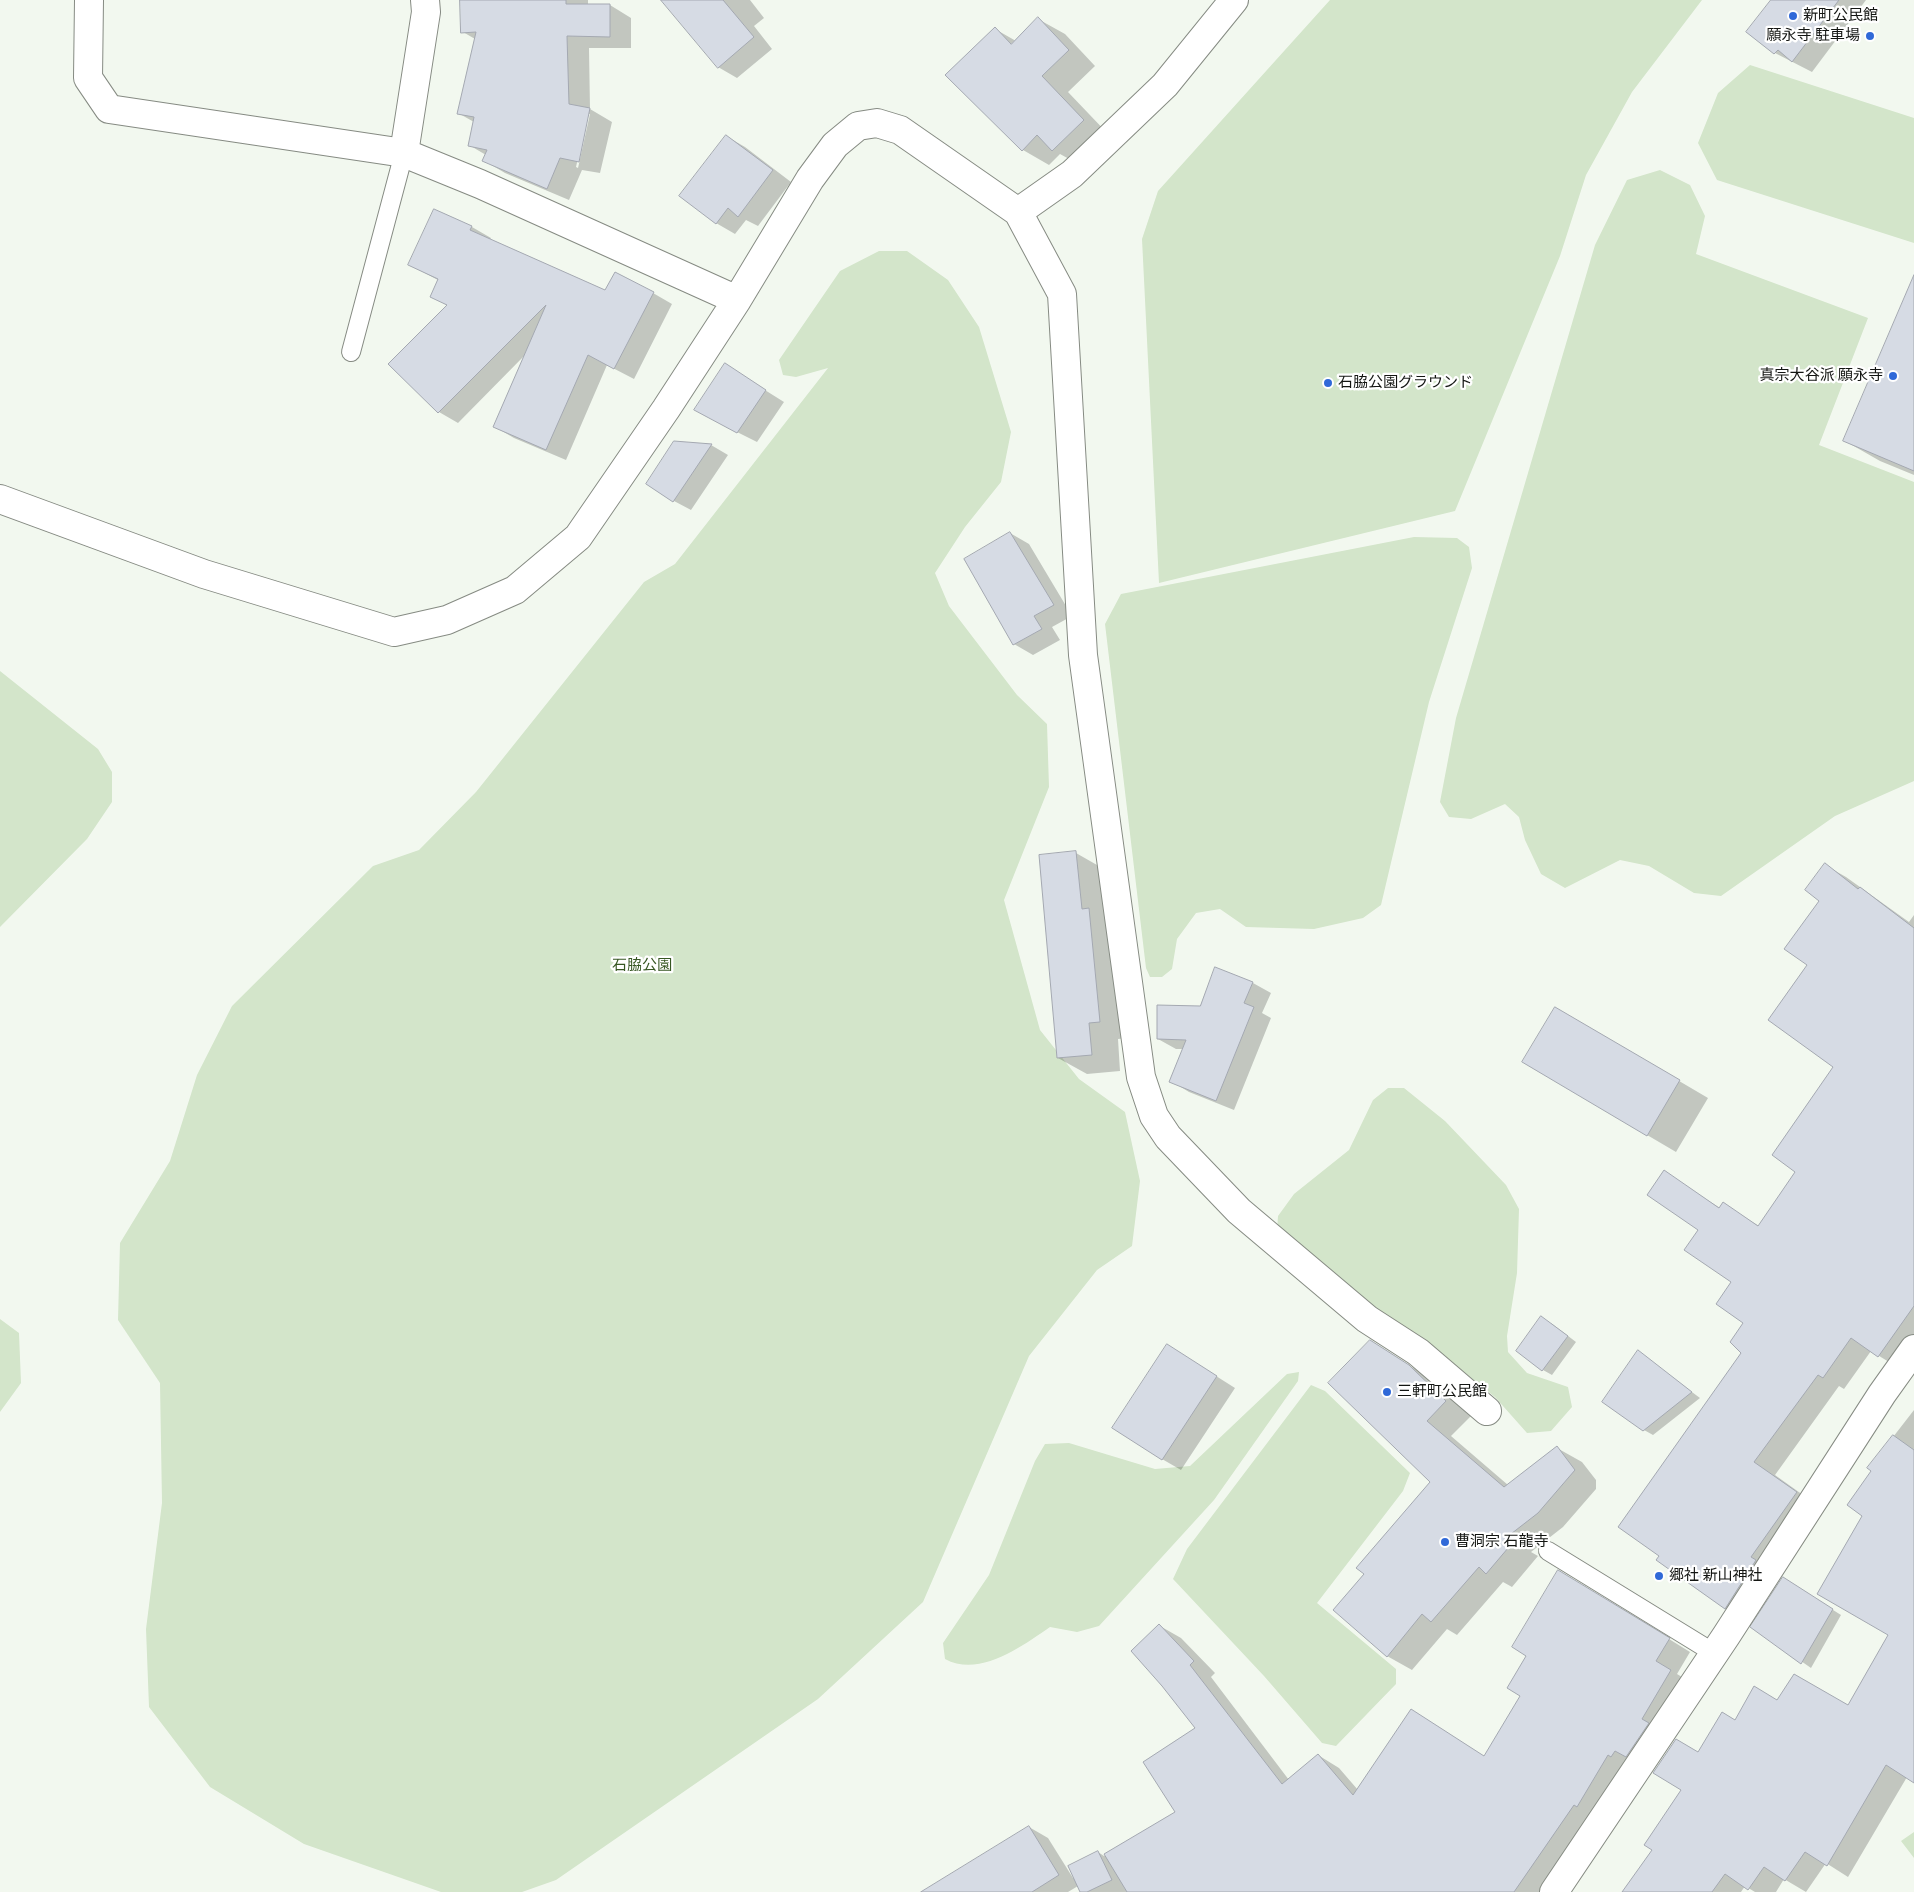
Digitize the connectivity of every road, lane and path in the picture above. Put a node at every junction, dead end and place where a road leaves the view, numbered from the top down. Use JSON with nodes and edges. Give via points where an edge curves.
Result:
{"nodes":[{"id":1,"x":89,"y":0,"type":"edge"},
{"id":2,"x":425,"y":0,"type":"edge"},
{"id":3,"x":1234,"y":0,"type":"edge"},
{"id":4,"x":404,"y":153,"type":"junction"},
{"id":5,"x":1018,"y":212,"type":"junction"},
{"id":6,"x":737,"y":300,"type":"junction"},
{"id":7,"x":351,"y":352,"type":"dead end"},
{"id":8,"x":0,"y":499,"type":"edge"},
{"id":9,"x":1914,"y":1349,"type":"edge"},
{"id":10,"x":1487,"y":1411,"type":"dead end"},
{"id":11,"x":1548,"y":1551,"type":"dead end"},
{"id":12,"x":1714,"y":1653,"type":"junction"},
{"id":13,"x":1554,"y":1892,"type":"edge"}],
"edges":[{"from":1,"to":4,"type":"street","via":[[88,78],[110,109]]},
{"from":2,"to":4,"type":"street","via":[[426,12]]},
{"from":3,"to":5,"type":"street","via":[[1165,85],[1072,174]]},
{"from":4,"to":6,"type":"street"},
{"from":4,"to":7,"type":"lane"},
{"from":5,"to":6,"type":"street","via":[[900,130],[877,123],[858,126],[835,145],[810,179]]},
{"from":5,"to":10,"type":"street","via":[[1062,294],[1083,655],[1140,1067],[1154,1116],[1168,1137],[1239,1211],[1367,1319],[1418,1352]]},
{"from":6,"to":8,"type":"street","via":[[578,537],[515,590],[447,620],[394,632],[204,574]]},
{"from":9,"to":12,"type":"street"},
{"from":11,"to":12,"type":"lane"},
{"from":12,"to":13,"type":"street"}]}
